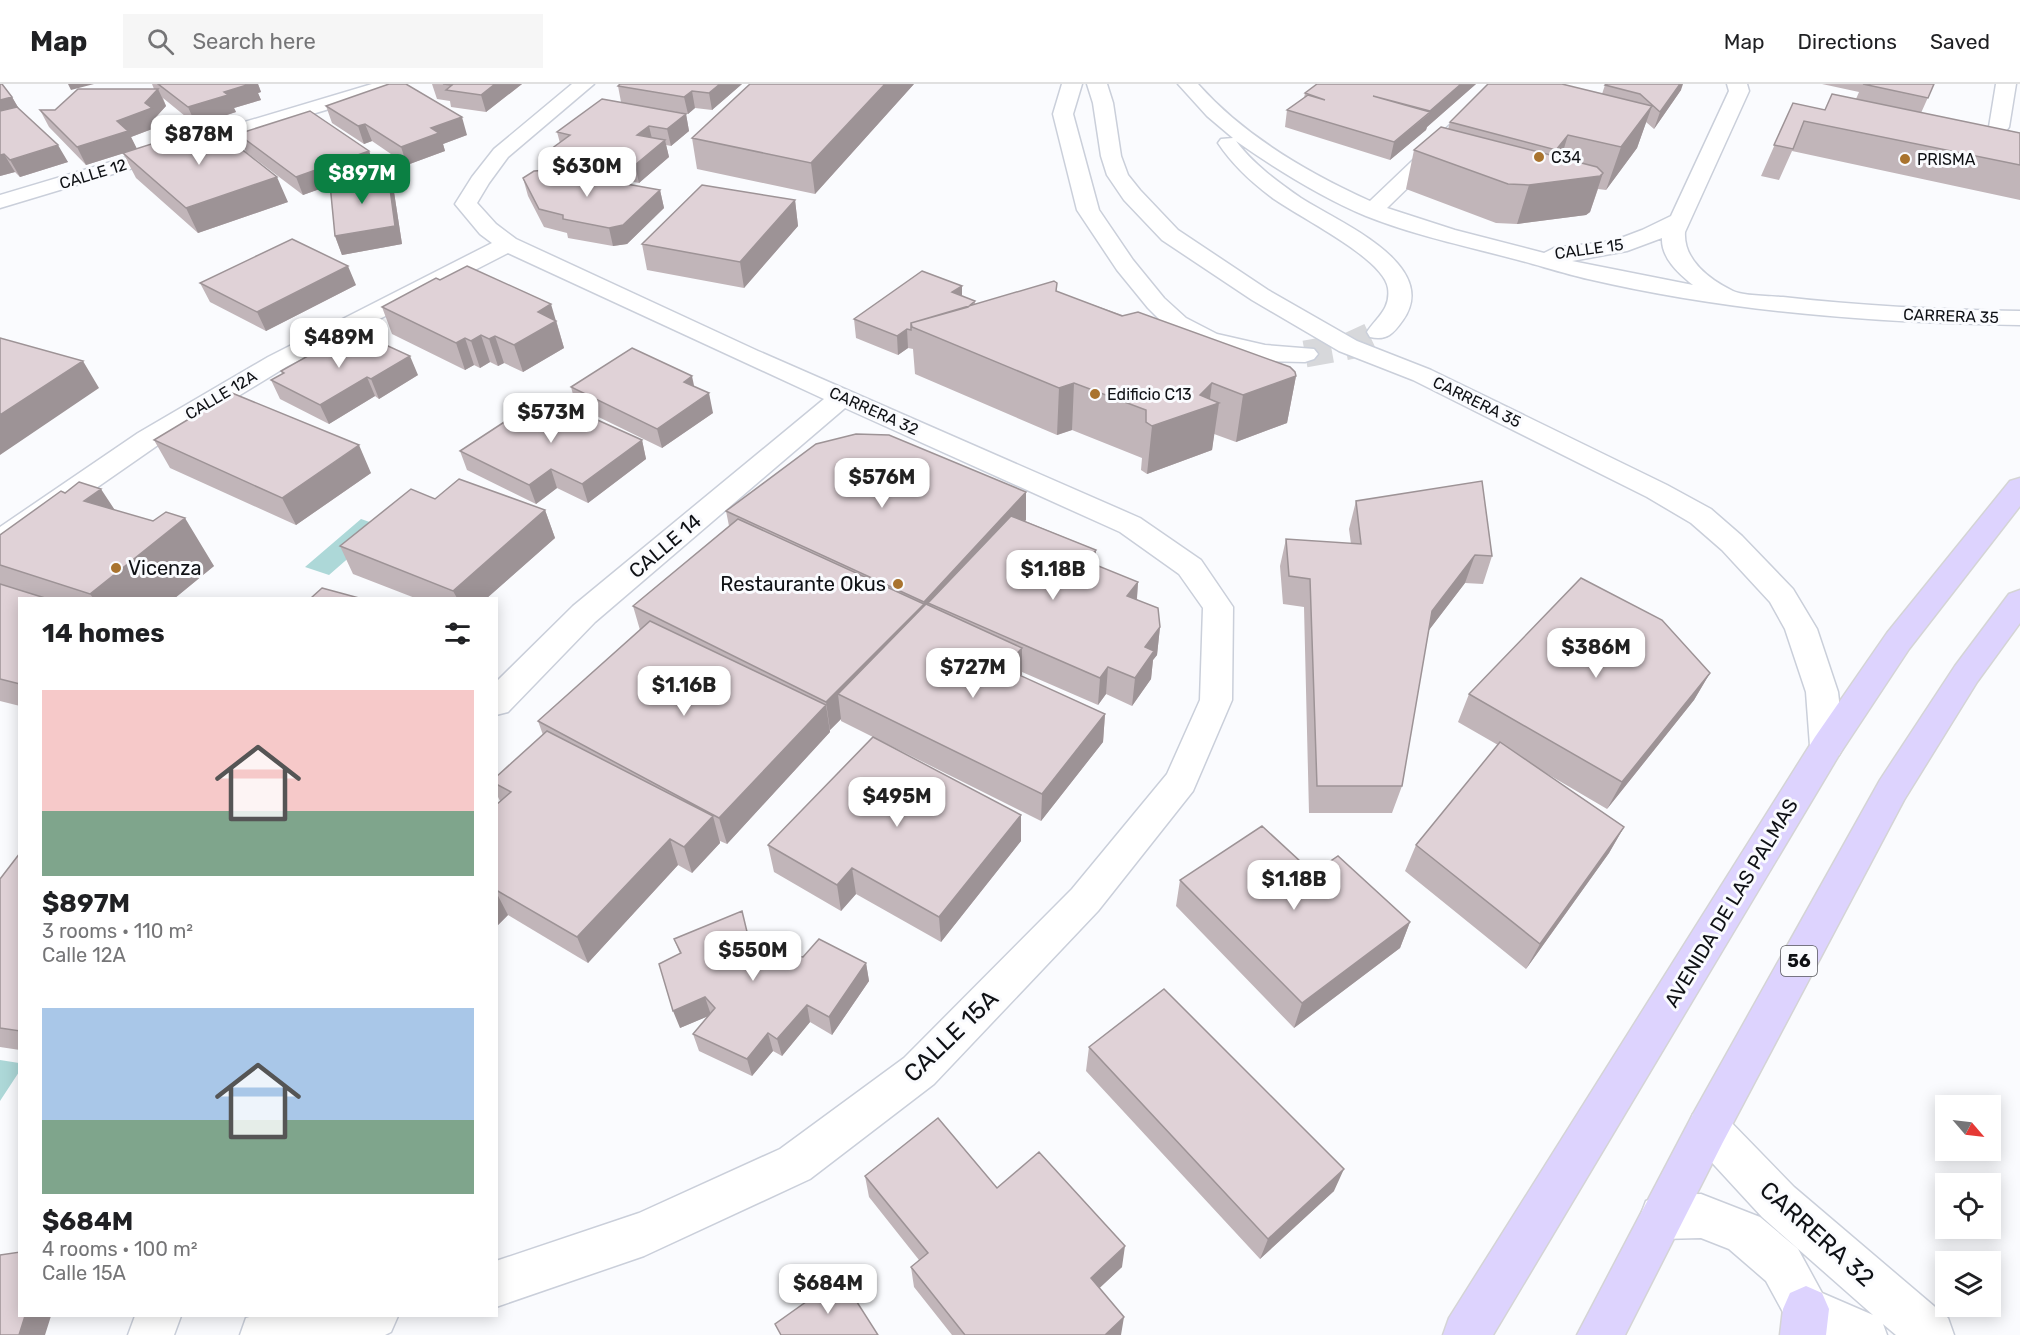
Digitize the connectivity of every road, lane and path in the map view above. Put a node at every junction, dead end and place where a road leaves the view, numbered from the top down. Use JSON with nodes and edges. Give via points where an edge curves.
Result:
{"nodes":[{"id":1,"x":392,"y":84,"type":"edge"},
{"id":2,"x":584,"y":84,"type":"edge"},
{"id":3,"x":1072,"y":84,"type":"edge"},
{"id":4,"x":1097,"y":84,"type":"edge"},
{"id":5,"x":1188,"y":84,"type":"edge"},
{"id":6,"x":1504,"y":84,"type":"edge"},
{"id":7,"x":1737,"y":84,"type":"edge"},
{"id":8,"x":2006,"y":84,"type":"edge"},
{"id":9,"x":1205,"y":105,"type":"junction"},
{"id":10,"x":1999,"y":127,"type":"edge"},
{"id":11,"x":0,"y":202,"type":"edge"},
{"id":12,"x":1373,"y":211,"type":"junction"},
{"id":13,"x":1680,"y":220,"type":"junction"},
{"id":14,"x":508,"y":244,"type":"junction"},
{"id":15,"x":1528,"y":256,"type":"junction"},
{"id":16,"x":1730,"y":297,"type":"junction"},
{"id":17,"x":2020,"y":318,"type":"edge"},
{"id":18,"x":1379,"y":332,"type":"tunnel mouth"},
{"id":19,"x":1305,"y":354,"type":"tunnel mouth"},
{"id":20,"x":842,"y":397,"type":"junction"},
{"id":21,"x":2020,"y":487,"type":"edge"},
{"id":22,"x":0,"y":541,"type":"edge"},
{"id":23,"x":2020,"y":601,"type":"edge"},
{"id":24,"x":1218,"y":607,"type":"joint"},
{"id":25,"x":498,"y":701,"type":"edge"},
{"id":26,"x":1827,"y":746,"type":"junction"},
{"id":27,"x":1708,"y":1128,"type":"junction"},
{"id":28,"x":1662,"y":1217,"type":"junction"},
{"id":29,"x":498,"y":1283,"type":"edge"},
{"id":30,"x":158,"y":1317,"type":"edge"},
{"id":31,"x":369,"y":1317,"type":"edge"},
{"id":32,"x":1804,"y":1322,"type":"edge"},
{"id":33,"x":151,"y":1335,"type":"edge"},
{"id":34,"x":263,"y":1335,"type":"edge"},
{"id":35,"x":1466,"y":1335,"type":"edge"},
{"id":36,"x":1600,"y":1335,"type":"edge"},
{"id":37,"x":1864,"y":1335,"type":"edge"},
{"id":38,"x":1930,"y":1335,"type":"edge"}],
"edges":[{"from":1,"to":11,"type":"street","name":"CALLE 12"},
{"from":2,"to":14,"type":"street","via":[[501,153],[466,204]]},
{"from":3,"to":19,"type":"street","via":[[1063,114],[1088,210],[1125,265],[1162,309],[1191,332],[1226,345],[1265,353]]},
{"from":4,"to":26,"type":"street","name":"CARRERA 35","via":[[1118,175],[1170,235],[1260,295],[1348,346],[1422,375],[1658,491],[1701,516],[1732,543],[1782,596],[1802,629],[1822,692]]},
{"from":5,"to":9,"type":"street","name":"CARRERA 35"},
{"from":6,"to":12,"type":"street"},
{"from":7,"to":13,"type":"street","via":[[1738,91]]},
{"from":8,"to":10,"type":"street"},
{"from":9,"to":12,"type":"street","name":"CARRERA 35","via":[[1251,144]]},
{"from":9,"to":18,"type":"street","name":"CARRERA 35","via":[[1234,153],[1276,190],[1374,253],[1393,272],[1401,294],[1400,306]]},
{"from":12,"to":15,"type":"street","name":"CARRERA 35"},
{"from":13,"to":15,"type":"street","name":"CALLE 15","via":[[1642,239],[1603,250]]},
{"from":13,"to":16,"type":"street","via":[[1672,239],[1681,262],[1692,274]]},
{"from":14,"to":20,"type":"street","name":"CARRERA 32"},
{"from":14,"to":22,"type":"street","name":"CALLE 12A","via":[[277,362],[148,439]]},
{"from":15,"to":16,"type":"street","name":"CARRERA 35","via":[[1593,274]]},
{"from":16,"to":17,"type":"street","name":"CARRERA 35","via":[[1857,312]]},
{"from":20,"to":24,"type":"street","name":"CARRERA 32","via":[[1130,525],[1190,567]]},
{"from":20,"to":25,"type":"street","name":"CALLE 14","via":[[584,614]]},
{"from":21,"to":26,"type":"main road","name":"AVENIDA DE LAS PALMAS","via":[[1898,641]]},
{"from":23,"to":27,"type":"main road","number":"56","via":[[1966,674],[1892,790]]},
{"from":24,"to":29,"type":"street","name":"CALLE 15A","via":[[1216,700],[1181,781],[1085,900],[919,1071],[795,1164],[644,1234]]},
{"from":26,"to":35,"type":"main road","name":"AVENIDA DE LAS PALMAS"},
{"from":27,"to":28,"type":"main road","number":"56"},
{"from":27,"to":38,"type":"street","name":"CARRERA 32","via":[[1778,1202]]},
{"from":28,"to":32,"type":"street","via":[[1701,1216],[1744,1233],[1782,1265]]},
{"from":28,"to":36,"type":"main road","number":"56"},
{"from":30,"to":33,"type":"street"},
{"from":31,"to":34,"type":"street"},
{"from":32,"to":37,"type":"street"}]}
